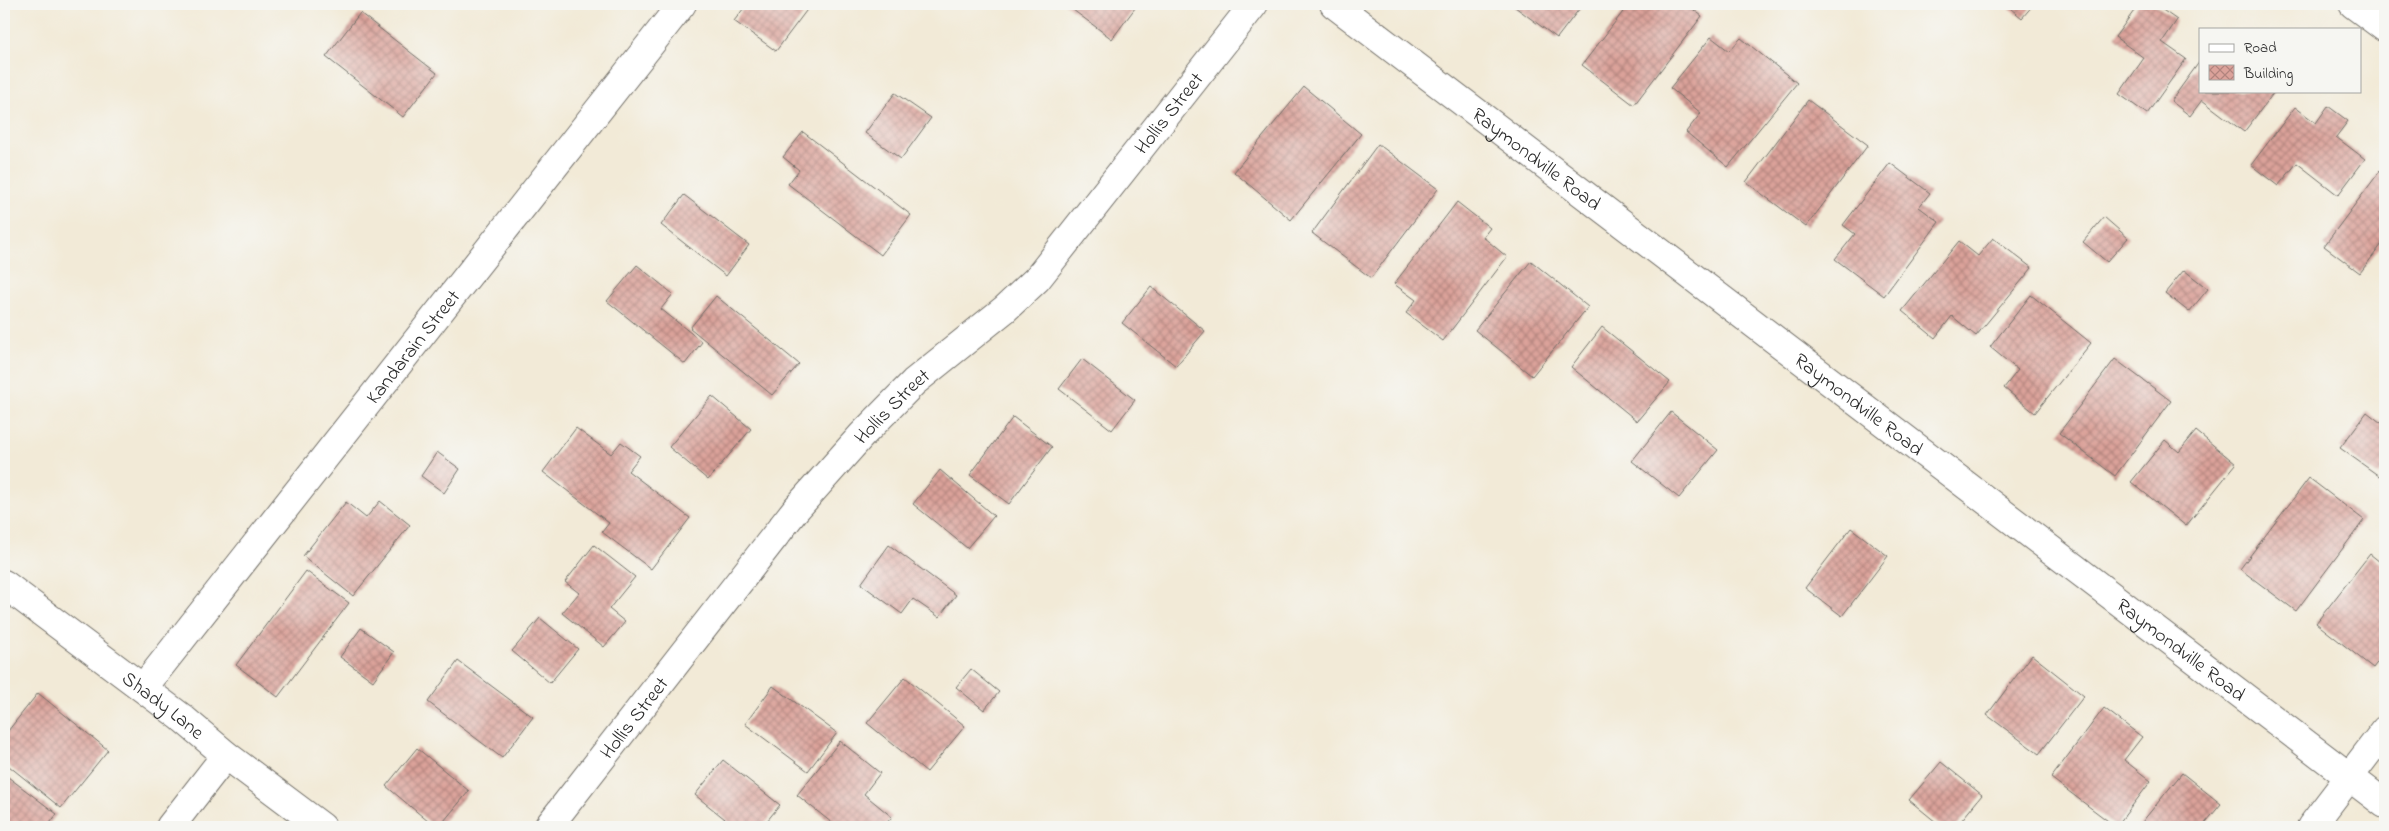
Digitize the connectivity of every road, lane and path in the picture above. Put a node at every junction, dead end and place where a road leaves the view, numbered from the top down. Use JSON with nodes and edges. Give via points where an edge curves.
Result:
{"nodes":[{"id":1,"x":682,"y":4,"type":"edge"},
{"id":2,"x":1254,"y":4,"type":"edge"},
{"id":3,"x":1334,"y":4,"type":"edge"},
{"id":4,"x":2353,"y":4,"type":"edge"},
{"id":5,"x":2385,"y":28,"type":"edge"},
{"id":6,"x":4,"y":584,"type":"edge"},
{"id":7,"x":143,"y":688,"type":"junction"},
{"id":8,"x":2385,"y":730,"type":"edge"},
{"id":9,"x":226,"y":755,"type":"junction"},
{"id":10,"x":2349,"y":776,"type":"junction"},
{"id":11,"x":2385,"y":804,"type":"edge"},
{"id":12,"x":170,"y":827,"type":"edge"},
{"id":13,"x":322,"y":827,"type":"edge"},
{"id":14,"x":548,"y":827,"type":"edge"},
{"id":15,"x":2311,"y":827,"type":"edge"}],
"edges":[{"from":1,"to":7,"type":"street","name":"Kandarain Street"},
{"from":2,"to":14,"type":"street","name":"Hollis Street","via":[[1037,279],[1005,310],[914,382],[796,509]]},
{"from":3,"to":10,"type":"street","name":"Raymondville Road"},
{"from":4,"to":5,"type":"street"},
{"from":6,"to":7,"type":"street","name":"Shady Lane"},
{"from":7,"to":9,"type":"street","name":"Shady Lane"},
{"from":8,"to":10,"type":"street"},
{"from":9,"to":12,"type":"street"},
{"from":9,"to":13,"type":"street","name":"Shady Lane"},
{"from":10,"to":11,"type":"street","name":"Raymondville Road"},
{"from":10,"to":15,"type":"street"}]}
